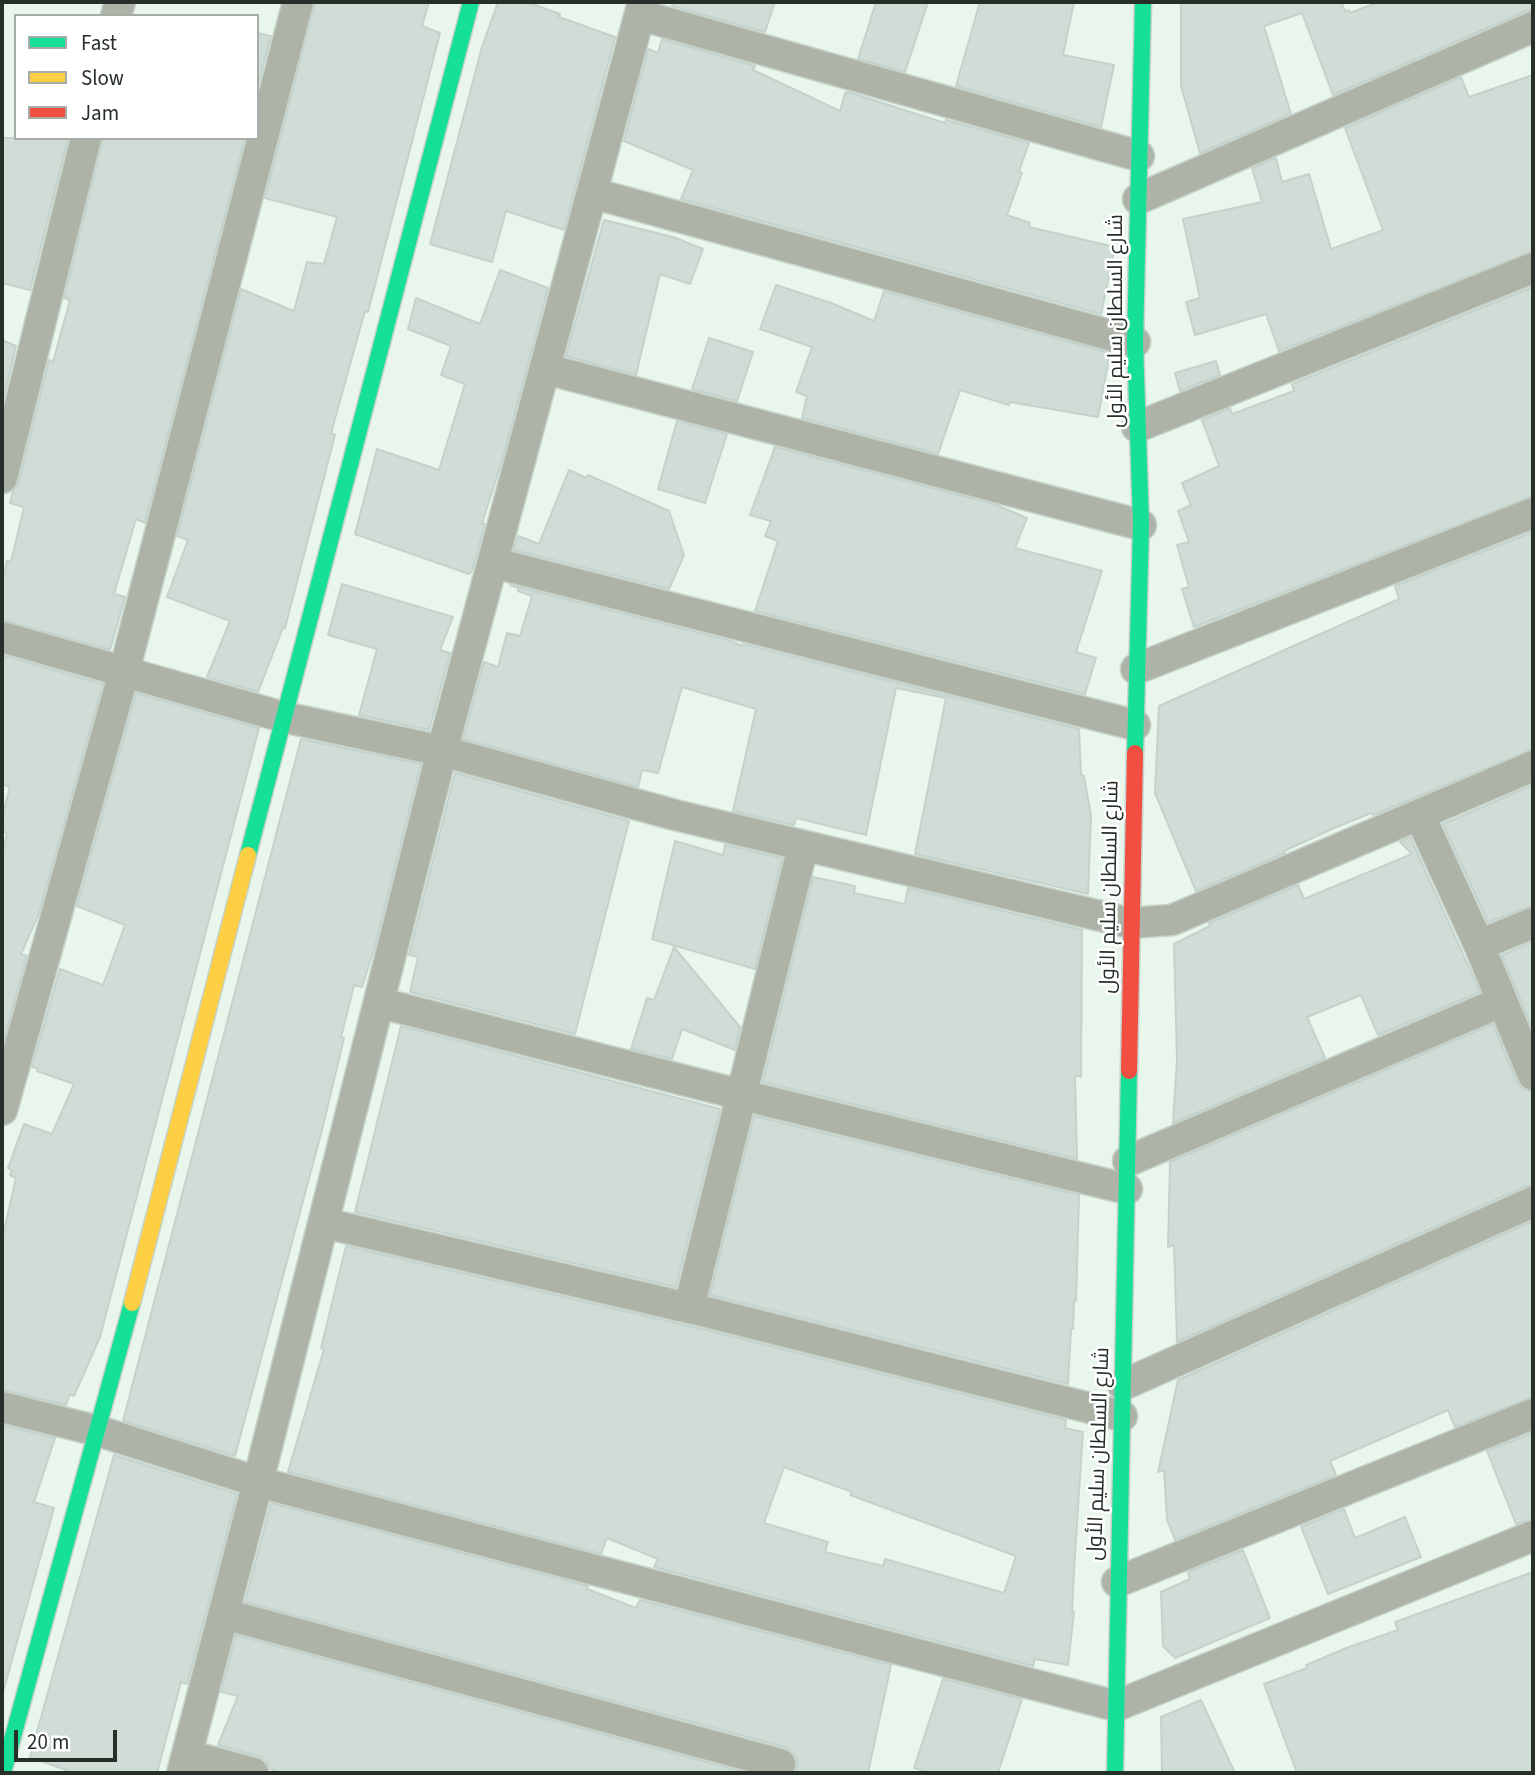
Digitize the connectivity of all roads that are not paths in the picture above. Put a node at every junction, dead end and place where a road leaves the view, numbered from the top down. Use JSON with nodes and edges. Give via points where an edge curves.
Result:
{"nodes":[{"id":1,"x":298,"y":2,"type":"edge"},
{"id":2,"x":471,"y":2,"type":"edge"},
{"id":3,"x":1143,"y":2,"type":"edge"},
{"id":4,"x":642,"y":9,"type":"edge"},
{"id":5,"x":1533,"y":27,"type":"edge"},
{"id":6,"x":86,"y":140,"type":"edge"},
{"id":7,"x":1139,"y":156,"type":"junction"},
{"id":8,"x":592,"y":193,"type":"junction"},
{"id":9,"x":1138,"y":199,"type":"junction"},
{"id":10,"x":1533,"y":268,"type":"edge"},
{"id":11,"x":1135,"y":342,"type":"junction"},
{"id":12,"x":545,"y":369,"type":"junction"},
{"id":13,"x":1137,"y":427,"type":"junction"},
{"id":14,"x":2,"y":478,"type":"edge"},
{"id":15,"x":1533,"y":513,"type":"edge"},
{"id":16,"x":1141,"y":525,"type":"junction"},
{"id":17,"x":494,"y":563,"type":"junction"},
{"id":18,"x":2,"y":637,"type":"edge"},
{"id":19,"x":1136,"y":669,"type":"junction"},
{"id":20,"x":124,"y":672,"type":"junction"},
{"id":21,"x":284,"y":716,"type":"junction"},
{"id":22,"x":1135,"y":724,"type":"junction"},
{"id":23,"x":442,"y":751,"type":"junction"},
{"id":24,"x":1533,"y":766,"type":"edge"},
{"id":25,"x":1420,"y":816,"type":"junction"},
{"id":26,"x":803,"y":846,"type":"junction"},
{"id":27,"x":1130,"y":923,"type":"junction"},
{"id":28,"x":1533,"y":923,"type":"edge"},
{"id":29,"x":1479,"y":945,"type":"junction"},
{"id":30,"x":1501,"y":1002,"type":"junction"},
{"id":31,"x":380,"y":1003,"type":"junction"},
{"id":32,"x":1533,"y":1075,"type":"edge"},
{"id":33,"x":742,"y":1095,"type":"junction"},
{"id":34,"x":2,"y":1110,"type":"edge"},
{"id":35,"x":1128,"y":1175,"type":"junction"},
{"id":36,"x":1533,"y":1202,"type":"edge"},
{"id":37,"x":324,"y":1223,"type":"junction"},
{"id":38,"x":689,"y":1308,"type":"junction"},
{"id":39,"x":1123,"y":1385,"type":"junction"},
{"id":40,"x":2,"y":1407,"type":"edge"},
{"id":41,"x":1533,"y":1414,"type":"edge"},
{"id":42,"x":1122,"y":1416,"type":"junction"},
{"id":43,"x":98,"y":1432,"type":"junction"},
{"id":44,"x":258,"y":1482,"type":"junction"},
{"id":45,"x":1533,"y":1536,"type":"edge"},
{"id":46,"x":1117,"y":1582,"type":"junction"},
{"id":47,"x":224,"y":1614,"type":"junction"},
{"id":48,"x":1116,"y":1706,"type":"junction"},
{"id":49,"x":184,"y":1764,"type":"edge"},
{"id":50,"x":780,"y":1765,"type":"dead end"},
{"id":51,"x":3,"y":1773,"type":"edge"},
{"id":52,"x":253,"y":1773,"type":"edge"},
{"id":53,"x":1115,"y":1773,"type":"edge"}],
"edges":[{"from":1,"to":20,"type":"street"},
{"from":2,"to":21,"type":"street"},
{"from":3,"to":7,"type":"street","name":"شارع السلطان سليم الأول"},
{"from":4,"to":7,"type":"street"},
{"from":4,"to":8,"type":"street"},
{"from":5,"to":9,"type":"street"},
{"from":6,"to":14,"type":"street"},
{"from":7,"to":9,"type":"street","name":"شارع السلطان سليم الأول"},
{"from":8,"to":11,"type":"street"},
{"from":8,"to":12,"type":"street"},
{"from":9,"to":11,"type":"street","name":"شارع السلطان سليم الأول"},
{"from":10,"to":13,"type":"street"},
{"from":11,"to":13,"type":"street","name":"شارع السلطان سليم الأول"},
{"from":12,"to":16,"type":"street"},
{"from":12,"to":17,"type":"street"},
{"from":13,"to":16,"type":"street","name":"شارع السلطان سليم الأول"},
{"from":15,"to":19,"type":"street"},
{"from":16,"to":19,"type":"street","name":"شارع السلطان سليم الأول"},
{"from":17,"to":22,"type":"street"},
{"from":17,"to":23,"type":"street"},
{"from":18,"to":20,"type":"street"},
{"from":19,"to":22,"type":"street","name":"شارع السلطان سليم الأول"},
{"from":20,"to":21,"type":"street"},
{"from":20,"to":34,"type":"street"},
{"from":21,"to":23,"type":"street"},
{"from":21,"to":43,"type":"street"},
{"from":22,"to":27,"type":"street","name":"شارع السلطان سليم الأول"},
{"from":23,"to":26,"type":"street"},
{"from":23,"to":31,"type":"street"},
{"from":24,"to":25,"type":"street"},
{"from":25,"to":27,"type":"street","via":[[1172,920]]},
{"from":25,"to":29,"type":"street"},
{"from":26,"to":27,"type":"street"},
{"from":26,"to":33,"type":"street"},
{"from":27,"to":35,"type":"street","name":"شارع السلطان سليم الأول"},
{"from":28,"to":29,"type":"street"},
{"from":29,"to":30,"type":"street"},
{"from":30,"to":32,"type":"street"},
{"from":30,"to":35,"type":"street"},
{"from":31,"to":33,"type":"street"},
{"from":31,"to":37,"type":"street"},
{"from":33,"to":35,"type":"street"},
{"from":33,"to":38,"type":"street"},
{"from":35,"to":39,"type":"street","name":"شارع السلطان سليم الأول"},
{"from":36,"to":39,"type":"street"},
{"from":37,"to":38,"type":"street"},
{"from":37,"to":44,"type":"street"},
{"from":38,"to":42,"type":"street"},
{"from":39,"to":42,"type":"street","name":"شارع السلطان سليم الأول"},
{"from":40,"to":43,"type":"street"},
{"from":41,"to":46,"type":"street"},
{"from":42,"to":46,"type":"street","name":"شارع السلطان سليم الأول"},
{"from":43,"to":44,"type":"street"},
{"from":43,"to":51,"type":"street"},
{"from":44,"to":47,"type":"street"},
{"from":44,"to":48,"type":"street"},
{"from":45,"to":48,"type":"street"},
{"from":46,"to":48,"type":"street","name":"شارع السلطان سليم الأول"},
{"from":47,"to":49,"type":"street"},
{"from":47,"to":50,"type":"street"},
{"from":48,"to":53,"type":"street","name":"شارع السلطان سليم الأول"},
{"from":49,"to":52,"type":"street"}]}
